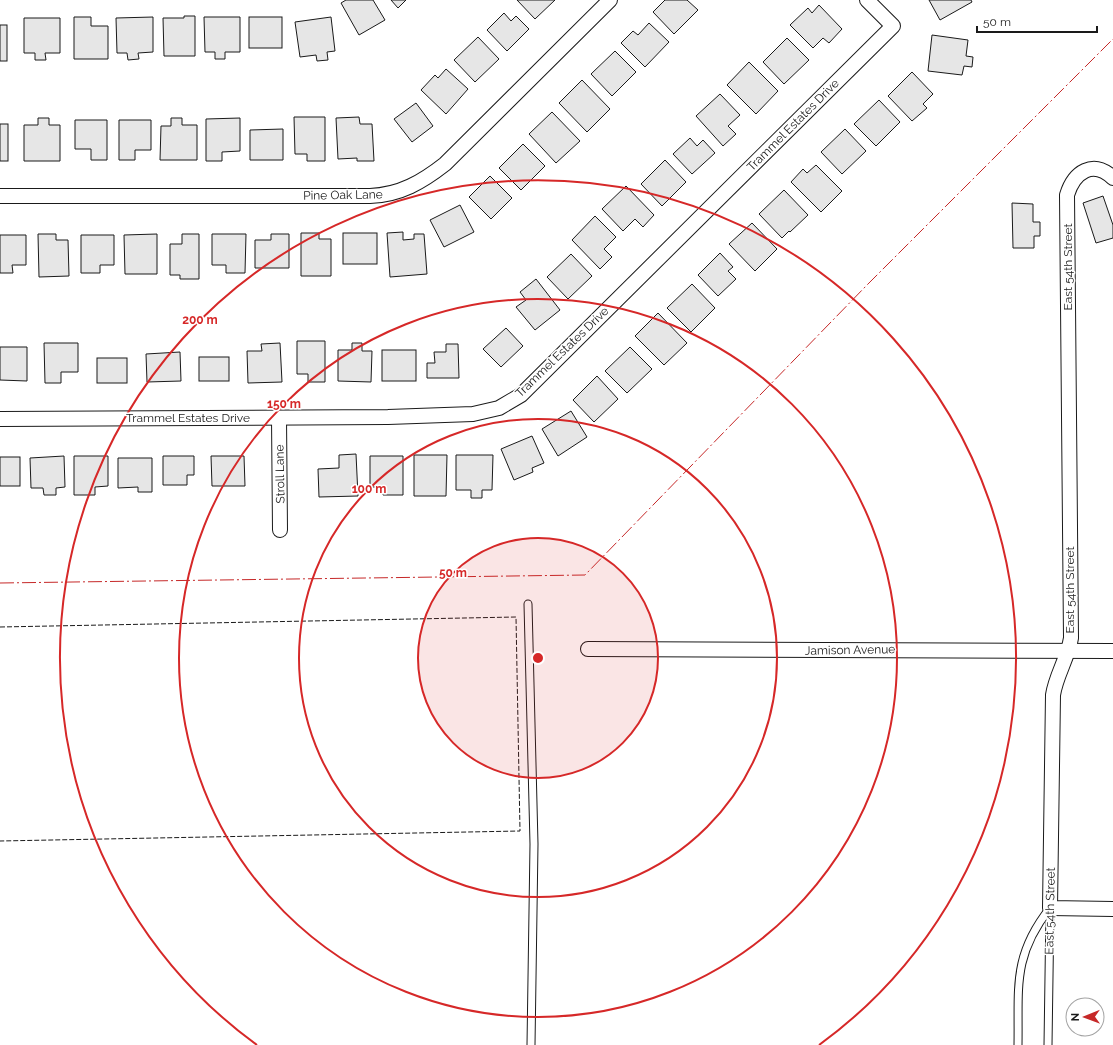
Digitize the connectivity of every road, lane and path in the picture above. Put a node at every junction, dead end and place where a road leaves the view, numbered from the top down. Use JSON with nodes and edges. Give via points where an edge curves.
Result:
{"nodes":[{"id":1,"x":610,"y":0,"type":"edge"},
{"id":2,"x":867,"y":0,"type":"edge"},
{"id":3,"x":1113,"y":178,"type":"edge"},
{"id":4,"x":0,"y":196,"type":"edge"},
{"id":5,"x":279,"y":418,"type":"junction"},
{"id":6,"x":0,"y":419,"type":"edge"},
{"id":7,"x":280,"y":530,"type":"dead end"},
{"id":8,"x":528,"y":604,"type":"dead end"},
{"id":9,"x":588,"y":649,"type":"dead end"},
{"id":10,"x":1069,"y":651,"type":"junction"},
{"id":11,"x":1113,"y":651,"type":"edge"},
{"id":12,"x":1050,"y":908,"type":"junction"},
{"id":13,"x":1113,"y":909,"type":"edge"},
{"id":14,"x":531,"y":1045,"type":"edge"},
{"id":15,"x":1018,"y":1045,"type":"edge"},
{"id":16,"x":1048,"y":1045,"type":"edge"}],
"edges":[{"from":1,"to":4,"type":"street","name":"Pine Oak Lane","via":[[445,164],[421,182],[398,191],[384,195],[362,196]]},
{"from":2,"to":5,"type":"street","name":"Trammel Estates Drive","via":[[892,26],[521,395],[499,408],[473,414]]},
{"from":3,"to":10,"type":"street","name":"East 54th Street","via":[[1098,170],[1086,169],[1070,184],[1068,195],[1071,572]]},
{"from":5,"to":6,"type":"street","name":"Trammel Estates Drive"},
{"from":5,"to":7,"type":"street","name":"Stroll Lane"},
{"from":8,"to":14,"type":"lane","via":[[534,844]]},
{"from":9,"to":10,"type":"street","name":"Jamison Avenue"},
{"from":10,"to":11,"type":"street","name":"Jamison Avenue"},
{"from":10,"to":12,"type":"street","name":"East 54th Street","via":[[1060,667],[1053,695]]},
{"from":12,"to":13,"type":"street"},
{"from":12,"to":15,"type":"lane","via":[[1027,944],[1019,969]]},
{"from":12,"to":16,"type":"lane","name":"East 54th Street"}]}
